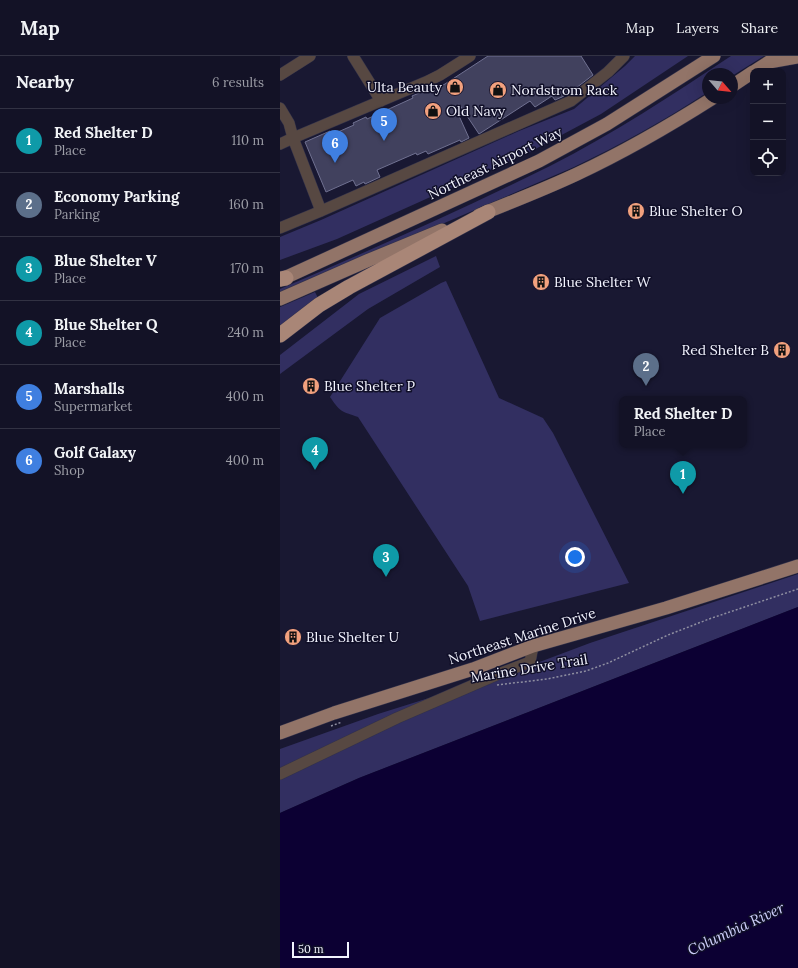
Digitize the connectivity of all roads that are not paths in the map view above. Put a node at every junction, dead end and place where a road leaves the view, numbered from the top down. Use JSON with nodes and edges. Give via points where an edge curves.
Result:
{"nodes":[{"id":1,"x":310,"y":56,"type":"edge"},
{"id":2,"x":353,"y":56,"type":"edge"},
{"id":3,"x":470,"y":56,"type":"edge"},
{"id":4,"x":624,"y":56,"type":"edge"},
{"id":5,"x":714,"y":56,"type":"edge"},
{"id":6,"x":798,"y":57,"type":"edge"},
{"id":7,"x":773,"y":59,"type":"edge"},
{"id":8,"x":760,"y":68,"type":"edge"},
{"id":9,"x":280,"y":75,"type":"edge"},
{"id":10,"x":750,"y":75,"type":"edge"},
{"id":11,"x":738,"y":82,"type":"edge"},
{"id":12,"x":382,"y":101,"type":"junction"},
{"id":13,"x":703,"y":104,"type":"edge"},
{"id":14,"x":280,"y":108,"type":"edge"},
{"id":15,"x":293,"y":138,"type":"junction"},
{"id":16,"x":280,"y":144,"type":"edge"},
{"id":17,"x":321,"y":211,"type":"junction"},
{"id":18,"x":488,"y":212,"type":"junction"},
{"id":19,"x":280,"y":228,"type":"edge"},
{"id":20,"x":282,"y":279,"type":"edge"},
{"id":21,"x":280,"y":299,"type":"edge"},
{"id":22,"x":280,"y":335,"type":"edge"},
{"id":23,"x":798,"y":566,"type":"edge"},
{"id":24,"x":533,"y":646,"type":"junction"},
{"id":25,"x":280,"y":733,"type":"edge"},
{"id":26,"x":280,"y":774,"type":"edge"}],
"edges":[{"from":1,"to":9,"type":"lane"},
{"from":2,"to":12,"type":"lane"},
{"from":3,"to":12,"type":"lane","via":[[440,75]]},
{"from":4,"to":17,"type":"lane","via":[[571,102]]},
{"from":5,"to":20,"type":"main road","name":"Northeast Airport Way","via":[[607,124],[538,161]]},
{"from":6,"to":7,"type":"main road"},
{"from":7,"to":8,"type":"main road"},
{"from":10,"to":11,"type":"main road"},
{"from":12,"to":15,"type":"lane"},
{"from":13,"to":18,"type":"main road","via":[[613,157]]},
{"from":14,"to":15,"type":"lane","via":[[289,123]]},
{"from":15,"to":16,"type":"lane"},
{"from":15,"to":17,"type":"lane"},
{"from":17,"to":19,"type":"lane"},
{"from":18,"to":21,"type":"main road","via":[[368,260]]},
{"from":18,"to":22,"type":"highway","via":[[356,282],[319,305]]},
{"from":23,"to":24,"type":"main road","name":"Northeast Marine Drive","via":[[666,608]]},
{"from":24,"to":25,"type":"main road","name":"Northeast Marine Drive","via":[[473,669]]},
{"from":24,"to":26,"type":"lane","via":[[530,662],[397,718]]}]}
